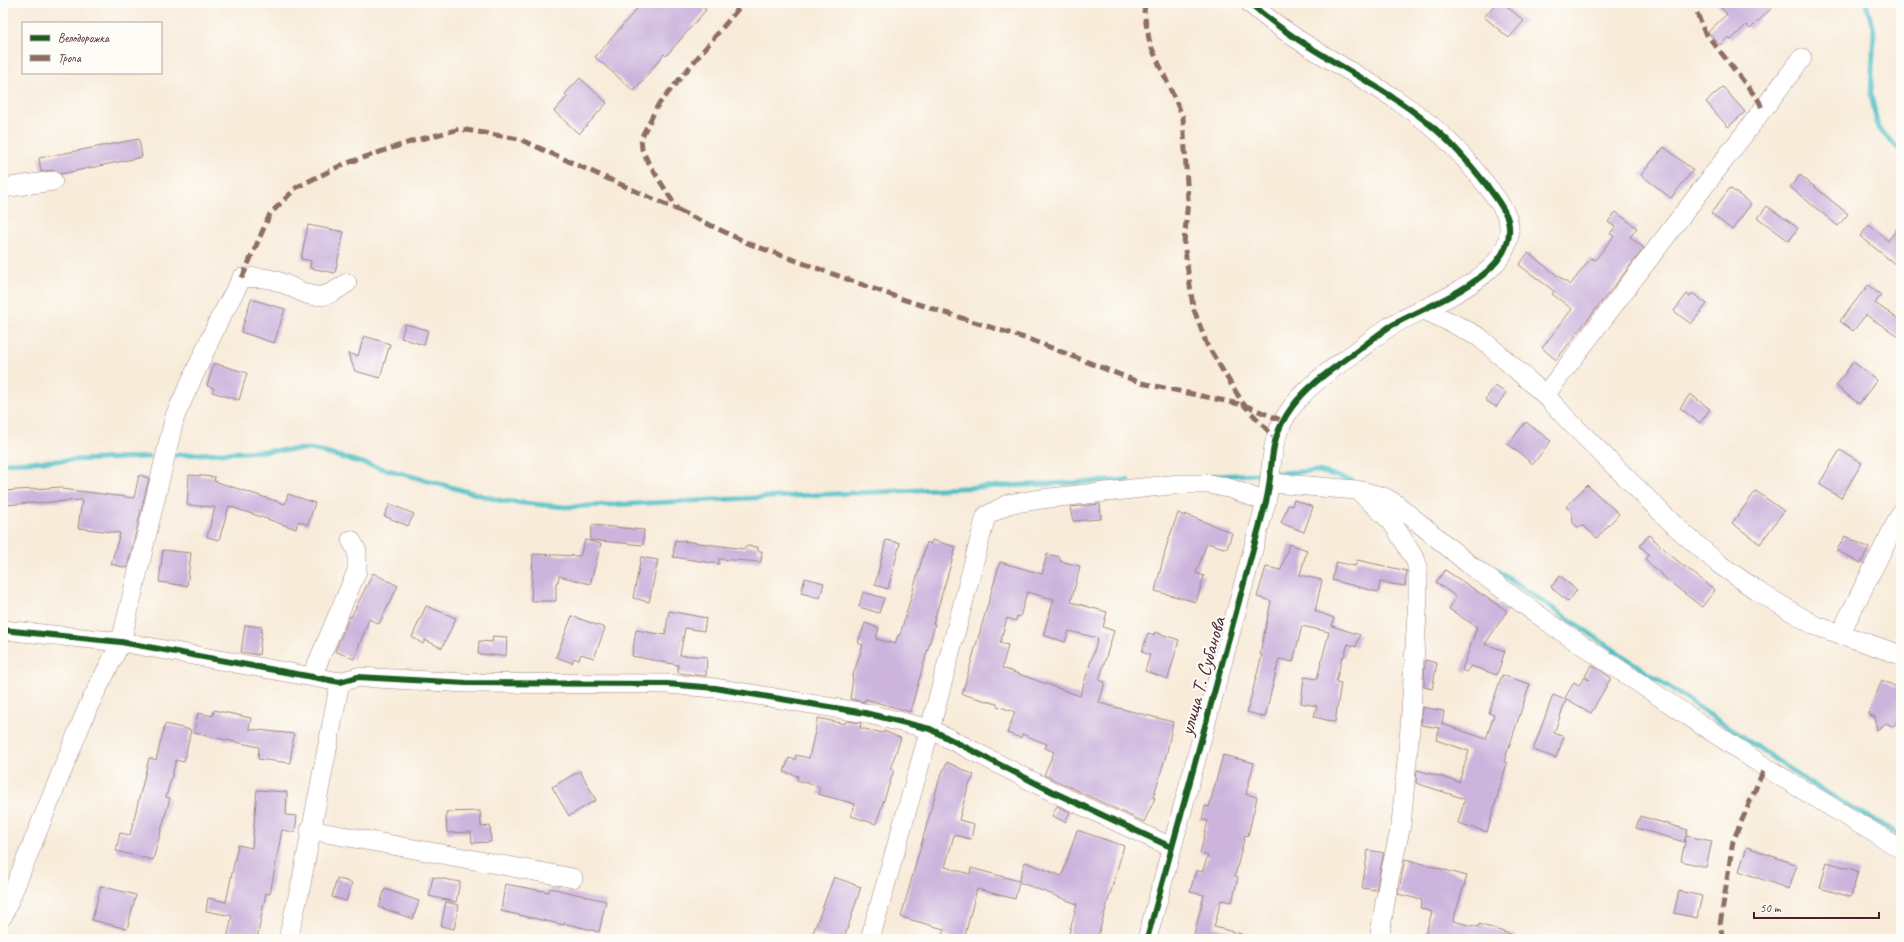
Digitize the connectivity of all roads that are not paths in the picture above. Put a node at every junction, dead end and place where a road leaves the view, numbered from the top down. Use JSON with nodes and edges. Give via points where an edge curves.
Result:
{"nodes":[{"id":1,"x":1250,"y":3,"type":"edge"},
{"id":2,"x":1802,"y":58,"type":"dead end"},
{"id":3,"x":53,"y":181,"type":"dead end"},
{"id":4,"x":3,"y":188,"type":"edge"},
{"id":5,"x":347,"y":283,"type":"dead end"},
{"id":6,"x":1422,"y":309,"type":"junction"},
{"id":7,"x":1545,"y":395,"type":"junction"},
{"id":8,"x":1270,"y":480,"type":"junction"},
{"id":9,"x":1357,"y":490,"type":"junction"},
{"id":10,"x":1266,"y":502,"type":"junction"},
{"id":11,"x":1901,"y":513,"type":"edge"},
{"id":12,"x":351,"y":540,"type":"dead end"},
{"id":13,"x":3,"y":630,"type":"edge"},
{"id":14,"x":1840,"y":634,"type":"junction"},
{"id":15,"x":121,"y":642,"type":"junction"},
{"id":16,"x":1901,"y":654,"type":"edge"},
{"id":17,"x":312,"y":676,"type":"junction"},
{"id":18,"x":340,"y":682,"type":"junction"},
{"id":19,"x":930,"y":729,"type":"junction"},
{"id":20,"x":310,"y":830,"type":"junction"},
{"id":21,"x":1171,"y":847,"type":"junction"},
{"id":22,"x":1901,"y":849,"type":"edge"},
{"id":23,"x":573,"y":878,"type":"dead end"},
{"id":24,"x":3,"y":916,"type":"edge"},
{"id":25,"x":288,"y":939,"type":"edge"},
{"id":26,"x":870,"y":939,"type":"edge"},
{"id":27,"x":1147,"y":939,"type":"edge"},
{"id":28,"x":1379,"y":939,"type":"edge"}],
"edges":[{"from":1,"to":6,"type":"street","name":"улица Т. Субанова","via":[[1289,35],[1420,117],[1443,136],[1498,198],[1508,221],[1508,242],[1500,259],[1477,280]]},
{"from":2,"to":7,"type":"street"},
{"from":3,"to":4,"type":"street"},
{"from":5,"to":15,"type":"street","via":[[327,295],[319,296],[310,295],[262,276],[242,278],[219,320],[175,416]]},
{"from":6,"to":7,"type":"street","via":[[1479,337]]},
{"from":6,"to":8,"type":"street","name":"улица Т. Субанова","via":[[1389,328],[1304,392],[1282,421],[1272,450]]},
{"from":7,"to":14,"type":"street","via":[[1670,520],[1719,564],[1814,625]]},
{"from":8,"to":9,"type":"street"},
{"from":8,"to":10,"type":"street","name":"улица Т. Субанова"},
{"from":9,"to":22,"type":"street","via":[[1396,504],[1471,566],[1555,627],[1765,768]]},
{"from":9,"to":28,"type":"street","via":[[1392,522],[1416,561],[1418,572],[1410,728],[1400,825]]},
{"from":10,"to":19,"type":"street","via":[[1218,486],[1179,484],[1041,498],[1008,504],[986,516]]},
{"from":10,"to":21,"type":"street","name":"улица Т. Субанова"},
{"from":11,"to":14,"type":"street"},
{"from":12,"to":17,"type":"street","via":[[357,551],[357,571]]},
{"from":13,"to":15,"type":"street"},
{"from":14,"to":16,"type":"street"},
{"from":15,"to":17,"type":"street"},
{"from":15,"to":24,"type":"street","via":[[88,707]]},
{"from":17,"to":18,"type":"street"},
{"from":18,"to":19,"type":"street","via":[[358,677],[466,683],[675,685],[715,688],[865,713]]},
{"from":18,"to":20,"type":"street"},
{"from":19,"to":21,"type":"street","via":[[1052,792]]},
{"from":19,"to":26,"type":"street"},
{"from":20,"to":23,"type":"street"},
{"from":20,"to":25,"type":"street"},
{"from":21,"to":27,"type":"street","name":"улица Т. Субанова"}]}
